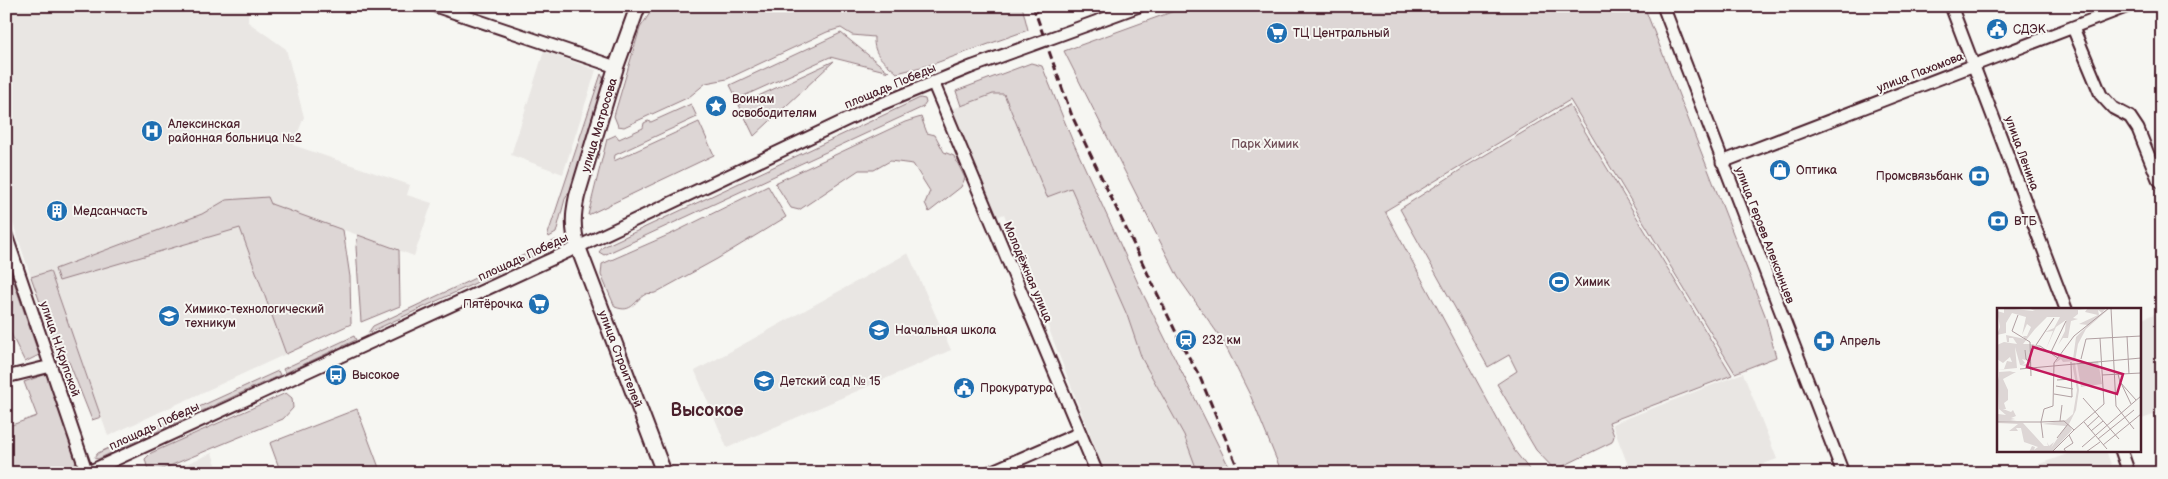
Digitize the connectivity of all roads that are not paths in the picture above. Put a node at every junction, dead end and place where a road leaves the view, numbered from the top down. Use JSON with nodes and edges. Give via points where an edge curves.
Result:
{"nodes":[{"id":1,"x":435,"y":6,"type":"edge"},
{"id":2,"x":638,"y":6,"type":"edge"},
{"id":3,"x":1139,"y":6,"type":"edge"},
{"id":4,"x":1663,"y":6,"type":"edge"},
{"id":5,"x":1951,"y":6,"type":"edge"},
{"id":6,"x":2128,"y":6,"type":"edge"},
{"id":7,"x":2073,"y":28,"type":"junction"},
{"id":8,"x":1974,"y":66,"type":"junction"},
{"id":9,"x":616,"y":67,"type":"junction"},
{"id":10,"x":933,"y":82,"type":"junction"},
{"id":11,"x":1722,"y":162,"type":"junction"},
{"id":12,"x":2162,"y":183,"type":"edge"},
{"id":13,"x":6,"y":235,"type":"edge"},
{"id":14,"x":578,"y":246,"type":"junction"},
{"id":15,"x":2066,"y":308,"type":"edge"},
{"id":16,"x":51,"y":366,"type":"junction"},
{"id":17,"x":6,"y":377,"type":"edge"},
{"id":18,"x":1080,"y":433,"type":"junction"},
{"id":19,"x":2122,"y":452,"type":"edge"},
{"id":20,"x":87,"y":473,"type":"edge"},
{"id":21,"x":664,"y":473,"type":"edge"},
{"id":22,"x":988,"y":473,"type":"edge"},
{"id":23,"x":1097,"y":473,"type":"edge"},
{"id":24,"x":1843,"y":473,"type":"edge"},
{"id":25,"x":2129,"y":473,"type":"edge"}],
"edges":[{"from":1,"to":9,"type":"street"},
{"from":2,"to":9,"type":"main road","name":"улица Матросова"},
{"from":3,"to":10,"type":"street","name":"площадь Победы","bridge":true},
{"from":4,"to":11,"type":"street","name":"улица Героев Алексинцев"},
{"from":5,"to":8,"type":"street","name":"улица Ленина"},
{"from":6,"to":7,"type":"street","name":"улица Пахомова"},
{"from":7,"to":8,"type":"street","name":"улица Пахомова"},
{"from":7,"to":12,"type":"street","via":[[2101,95],[2113,108],[2130,117]]},
{"from":8,"to":11,"type":"street","name":"улица Пахомова"},
{"from":8,"to":15,"type":"street","name":"улица Ленина"},
{"from":9,"to":14,"type":"main road","name":"улица Матросова","via":[[577,196],[573,228]]},
{"from":10,"to":14,"type":"street","name":"площадь Победы","via":[[866,110]]},
{"from":10,"to":18,"type":"street","name":"Молодёжная улица"},
{"from":11,"to":24,"type":"street","name":"улица Героев Алексинцев"},
{"from":13,"to":16,"type":"street","name":"улица Н.Крупской"},
{"from":14,"to":20,"type":"street","name":"площадь Победы"},
{"from":14,"to":21,"type":"main road","name":"улица Строителей"},
{"from":16,"to":17,"type":"street"},
{"from":16,"to":20,"type":"street","name":"улица Н.Крупской"},
{"from":18,"to":22,"type":"street"},
{"from":18,"to":23,"type":"street","name":"Молодёжная улица"},
{"from":19,"to":25,"type":"street"}]}
